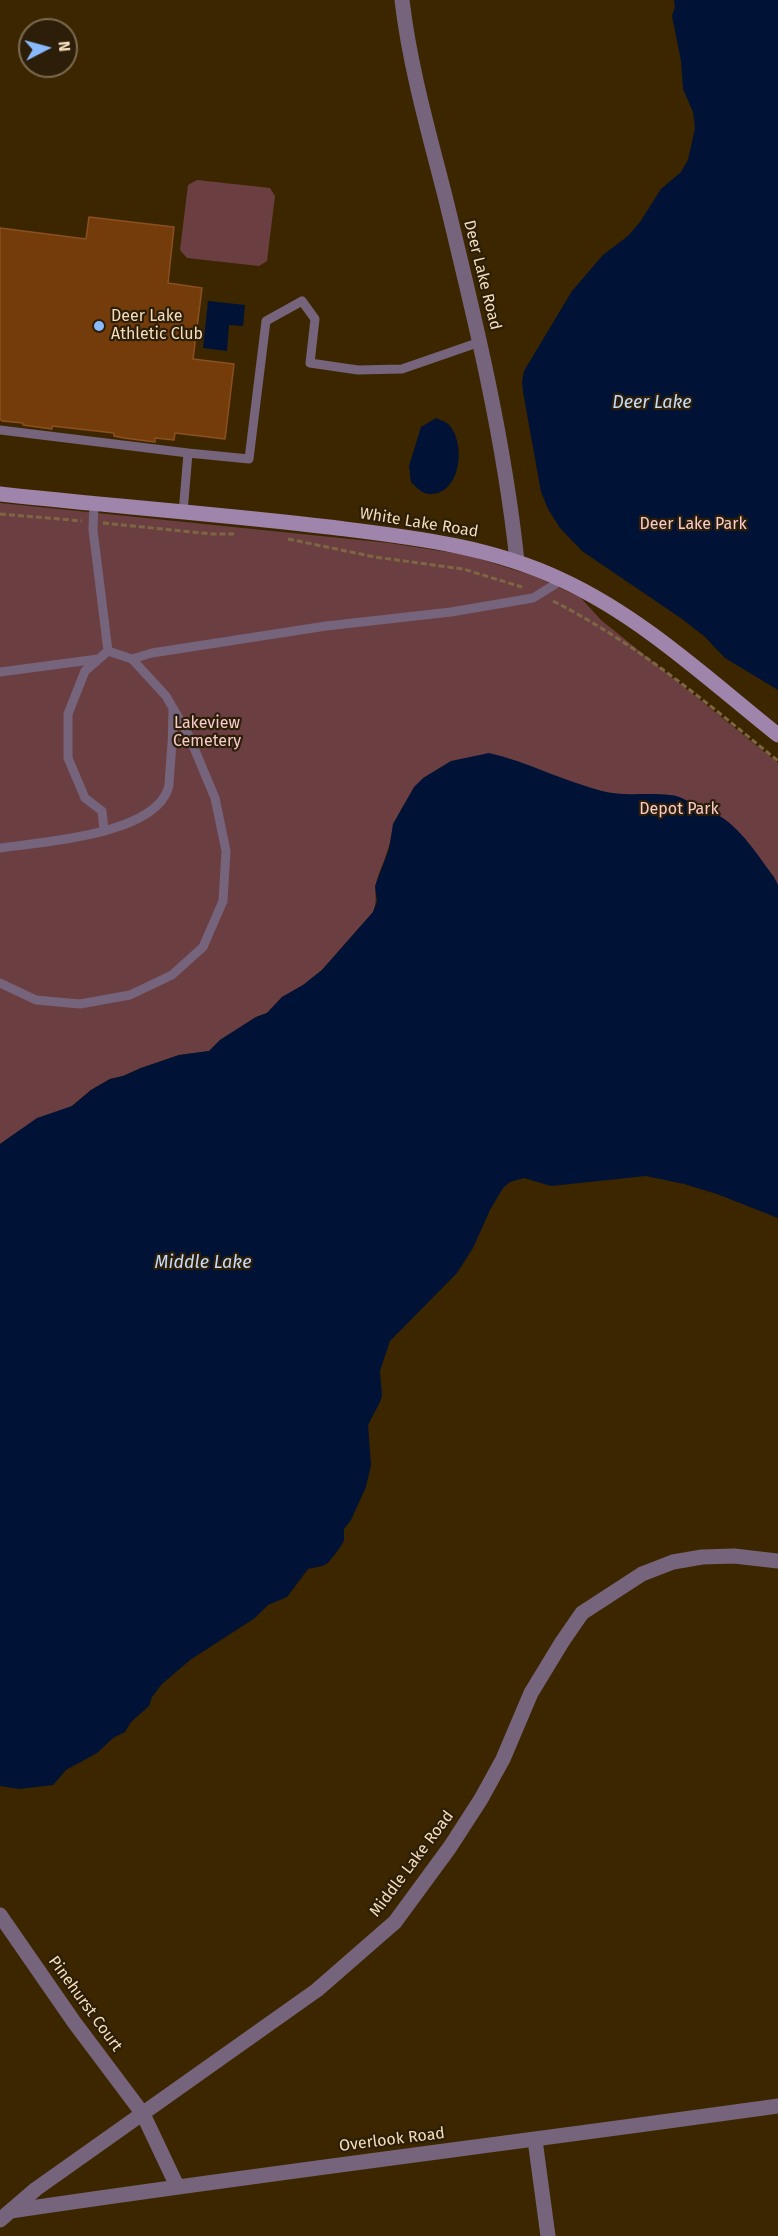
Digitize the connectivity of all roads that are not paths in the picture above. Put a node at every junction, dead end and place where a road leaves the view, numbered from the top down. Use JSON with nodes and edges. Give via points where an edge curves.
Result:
{"nodes":[{"id":1,"x":402,"y":0,"type":"edge"},
{"id":2,"x":480,"y":342,"type":"junction"},
{"id":3,"x":0,"y":430,"type":"edge"},
{"id":4,"x":188,"y":453,"type":"junction"},
{"id":5,"x":0,"y":494,"type":"edge"},
{"id":6,"x":94,"y":504,"type":"junction"},
{"id":7,"x":183,"y":513,"type":"junction"},
{"id":8,"x":517,"y":561,"type":"junction"},
{"id":9,"x":562,"y":580,"type":"junction"},
{"id":10,"x":108,"y":651,"type":"junction"},
{"id":11,"x":98,"y":659,"type":"junction"},
{"id":12,"x":132,"y":659,"type":"junction"},
{"id":13,"x":0,"y":672,"type":"edge"},
{"id":14,"x":173,"y":708,"type":"junction"},
{"id":15,"x":778,"y":735,"type":"edge"},
{"id":16,"x":104,"y":830,"type":"junction"},
{"id":17,"x":0,"y":848,"type":"edge"},
{"id":18,"x":0,"y":983,"type":"edge"},
{"id":19,"x":778,"y":1561,"type":"edge"},
{"id":20,"x":0,"y":1915,"type":"edge"},
{"id":21,"x":778,"y":2106,"type":"edge"},
{"id":22,"x":143,"y":2114,"type":"junction"},
{"id":23,"x":534,"y":2140,"type":"junction"},
{"id":24,"x":177,"y":2186,"type":"junction"},
{"id":25,"x":5,"y":2215,"type":"edge"},
{"id":26,"x":548,"y":2236,"type":"edge"}],
"edges":[{"from":1,"to":2,"type":"street","name":"Deer Lake Road","via":[[416,87]]},
{"from":2,"to":4,"type":"lane","via":[[402,369],[358,370],[310,363],[315,319],[302,301],[266,321],[249,459]]},
{"from":2,"to":8,"type":"street","name":"Deer Lake Road","via":[[511,501]]},
{"from":3,"to":4,"type":"lane"},
{"from":4,"to":7,"type":"lane"},
{"from":5,"to":6,"type":"street","name":"White Lake Road"},
{"from":6,"to":7,"type":"street","name":"White Lake Road"},
{"from":6,"to":10,"type":"lane","via":[[92,522]]},
{"from":7,"to":8,"type":"street","name":"White Lake Road","via":[[421,538]]},
{"from":8,"to":9,"type":"street","name":"White Lake Road"},
{"from":9,"to":12,"type":"lane","via":[[533,598],[327,626]]},
{"from":9,"to":15,"type":"street","name":"White Lake Road","via":[[654,636]]},
{"from":10,"to":11,"type":"lane"},
{"from":10,"to":12,"type":"lane"},
{"from":11,"to":13,"type":"lane"},
{"from":11,"to":16,"type":"lane","via":[[85,671],[68,714],[68,758],[85,798],[102,811]]},
{"from":12,"to":14,"type":"lane"},
{"from":14,"to":16,"type":"lane","via":[[168,790],[153,811],[129,825]]},
{"from":14,"to":18,"type":"lane","via":[[215,798],[226,851],[223,901],[203,947],[172,975],[130,995],[81,1004],[36,1000]]},
{"from":16,"to":17,"type":"lane"},
{"from":19,"to":22,"type":"street","name":"Middle Lake Road","via":[[734,1556],[673,1562],[642,1574],[582,1613],[531,1693],[481,1799],[395,1922],[317,1990]]},
{"from":20,"to":22,"type":"street","name":"Pinehurst Court"},
{"from":21,"to":23,"type":"street","name":"Overlook Road"},
{"from":22,"to":24,"type":"street","name":"Pinehurst Court"},
{"from":22,"to":25,"type":"street","name":"Middle Lake Road"},
{"from":23,"to":24,"type":"street","name":"Overlook Road"},
{"from":23,"to":26,"type":"street"},
{"from":24,"to":25,"type":"street","name":"Overlook Road"}]}
